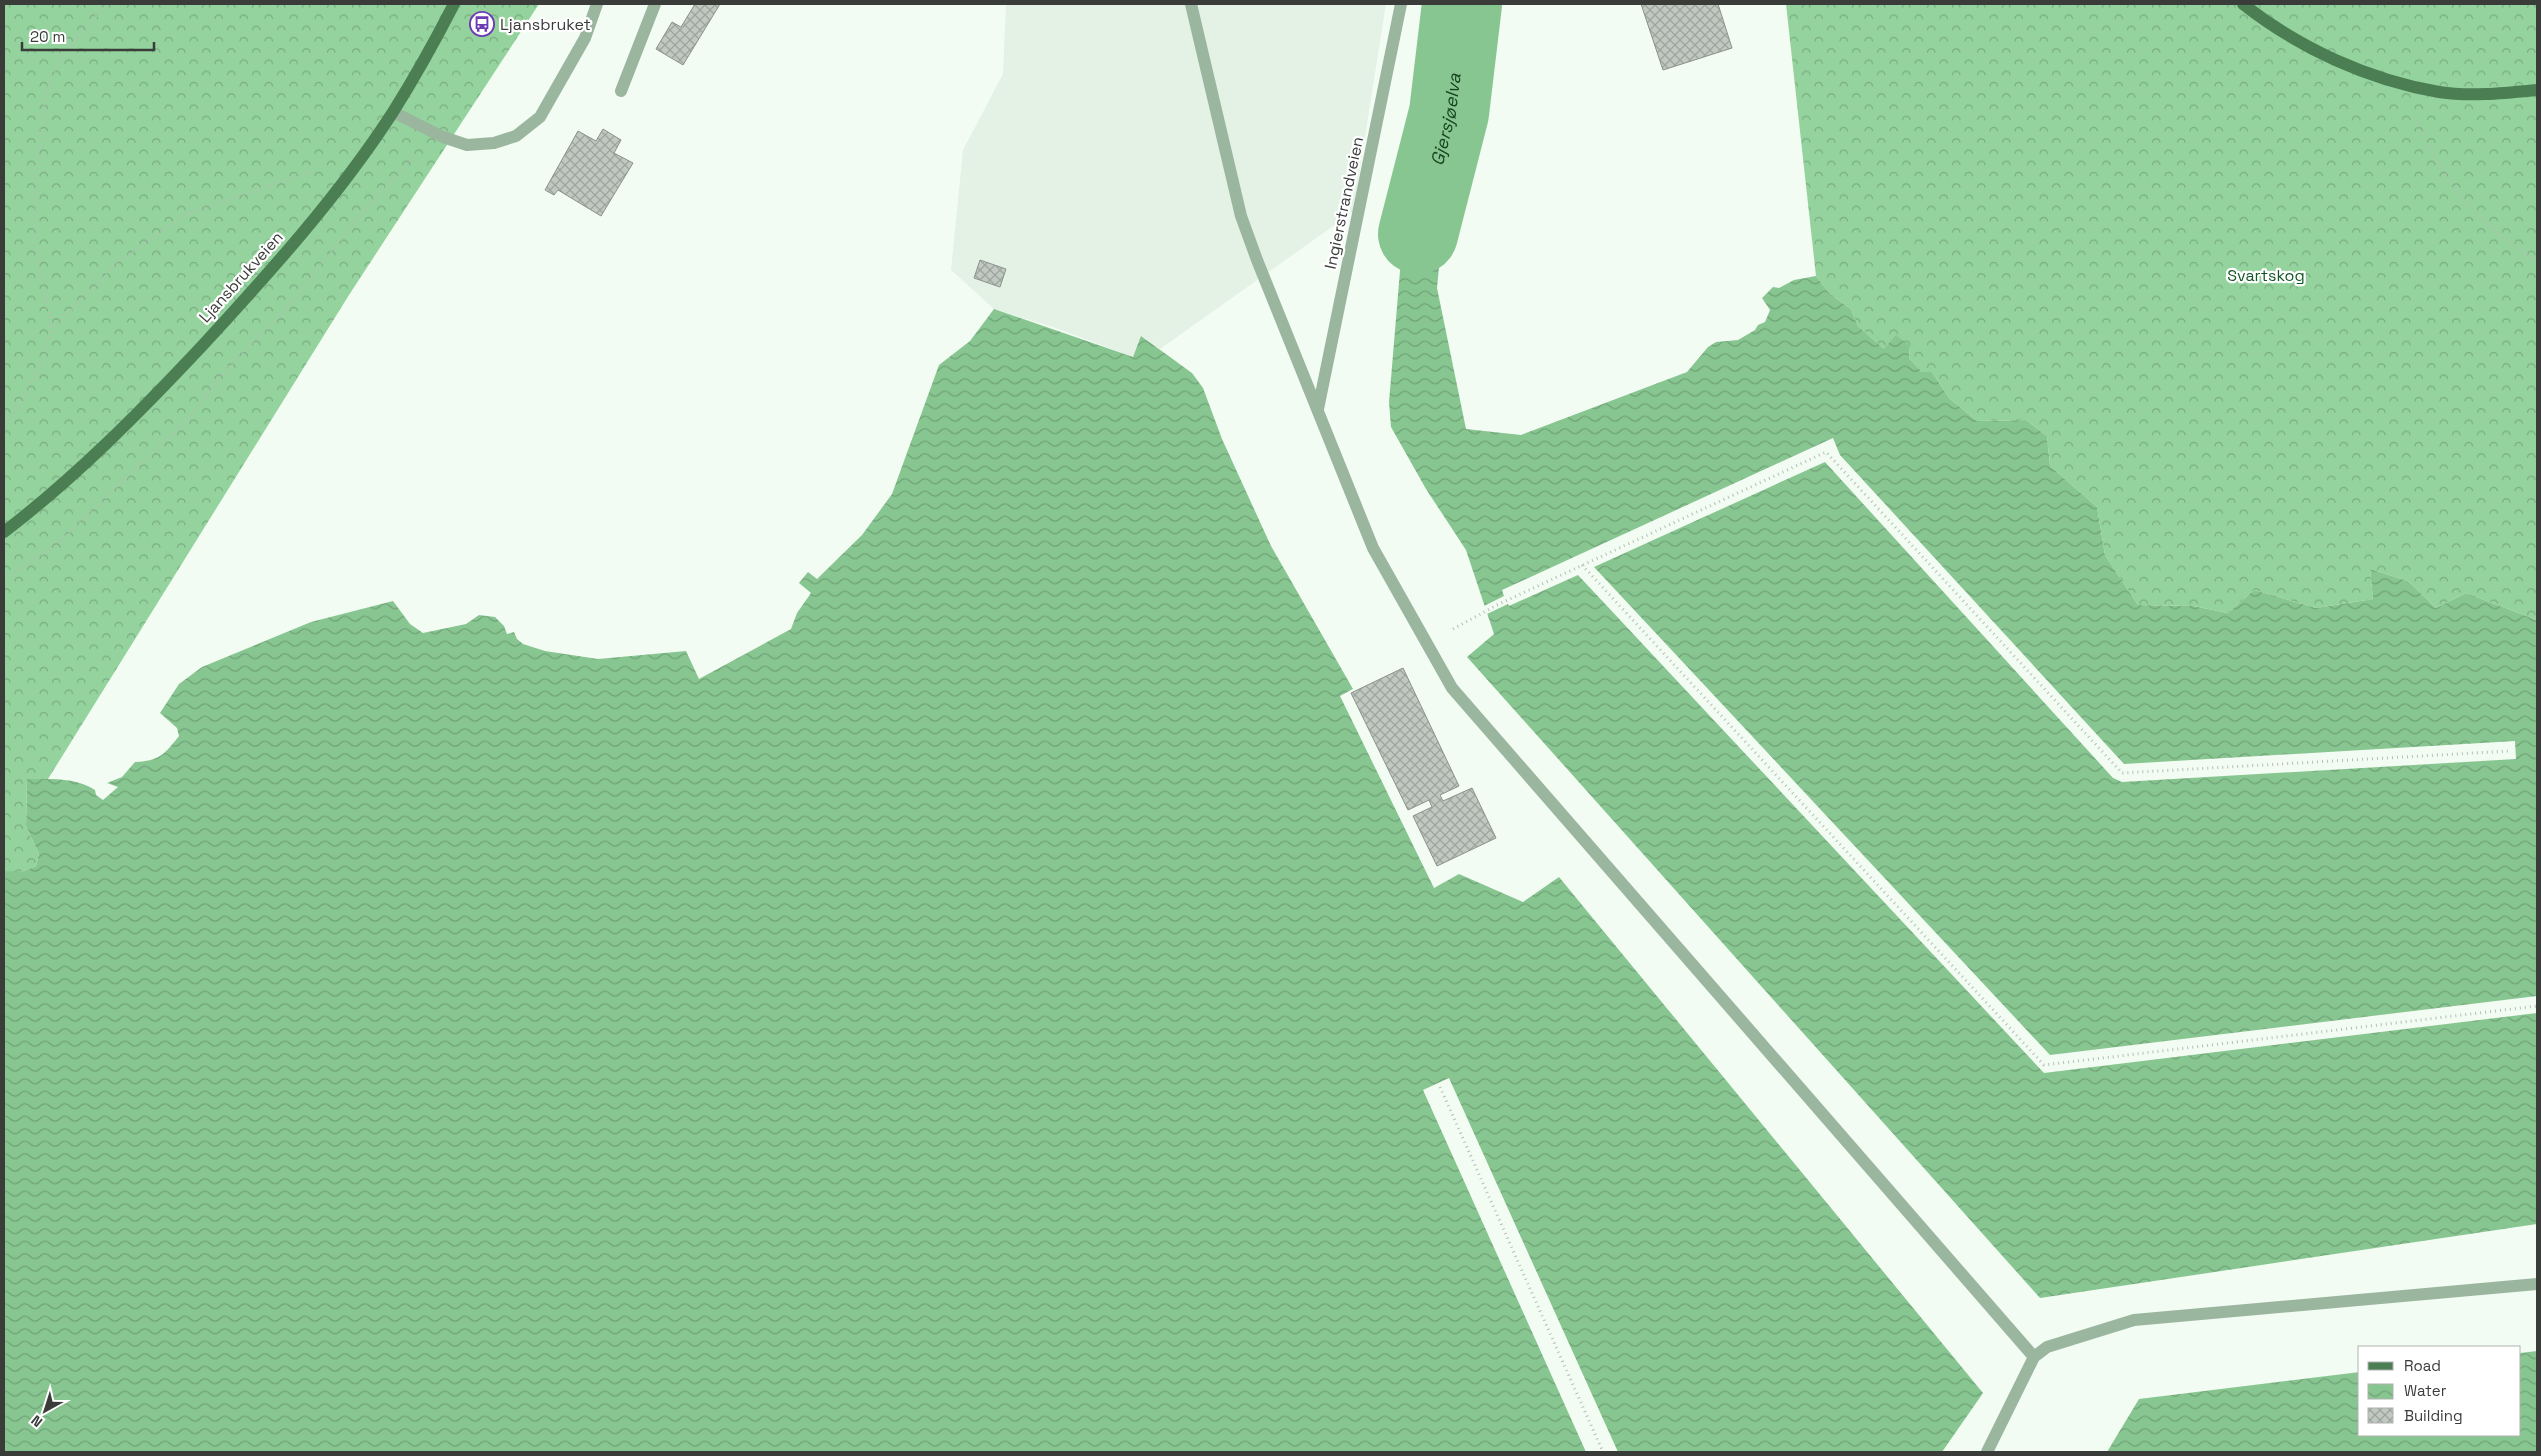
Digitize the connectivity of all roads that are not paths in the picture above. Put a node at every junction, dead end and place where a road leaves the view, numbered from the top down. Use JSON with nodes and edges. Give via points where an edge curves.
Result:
{"nodes":[{"id":1,"x":454,"y":4,"type":"edge"},
{"id":2,"x":598,"y":4,"type":"edge"},
{"id":3,"x":655,"y":4,"type":"edge"},
{"id":4,"x":1191,"y":4,"type":"edge"},
{"id":5,"x":1401,"y":4,"type":"edge"},
{"id":6,"x":2243,"y":4,"type":"edge"},
{"id":7,"x":2537,"y":90,"type":"edge"},
{"id":8,"x":622,"y":91,"type":"dead end"},
{"id":9,"x":393,"y":112,"type":"junction"},
{"id":10,"x":1318,"y":409,"type":"junction"},
{"id":11,"x":4,"y":532,"type":"edge"},
{"id":12,"x":2537,"y":1284,"type":"edge"},
{"id":13,"x":2034,"y":1357,"type":"junction"},
{"id":14,"x":1987,"y":1452,"type":"edge"}],
"edges":[{"from":1,"to":9,"type":"main road","name":"Ljansbrukveien"},
{"from":2,"to":9,"type":"street","via":[[585,38],[540,117],[516,136],[467,146]]},
{"from":3,"to":8,"type":"street"},
{"from":4,"to":10,"type":"street","via":[[1241,216]]},
{"from":5,"to":10,"type":"street","name":"Ingierstrandveien"},
{"from":6,"to":7,"type":"main road","via":[[2306,46],[2354,68],[2398,83],[2440,92]]},
{"from":9,"to":11,"type":"main road","name":"Ljansbrukveien","via":[[280,261],[217,330],[115,435]]},
{"from":10,"to":13,"type":"street","via":[[1373,548],[1452,688]]},
{"from":12,"to":13,"type":"street","via":[[2134,1320],[2048,1347]]},
{"from":13,"to":14,"type":"street"}]}
